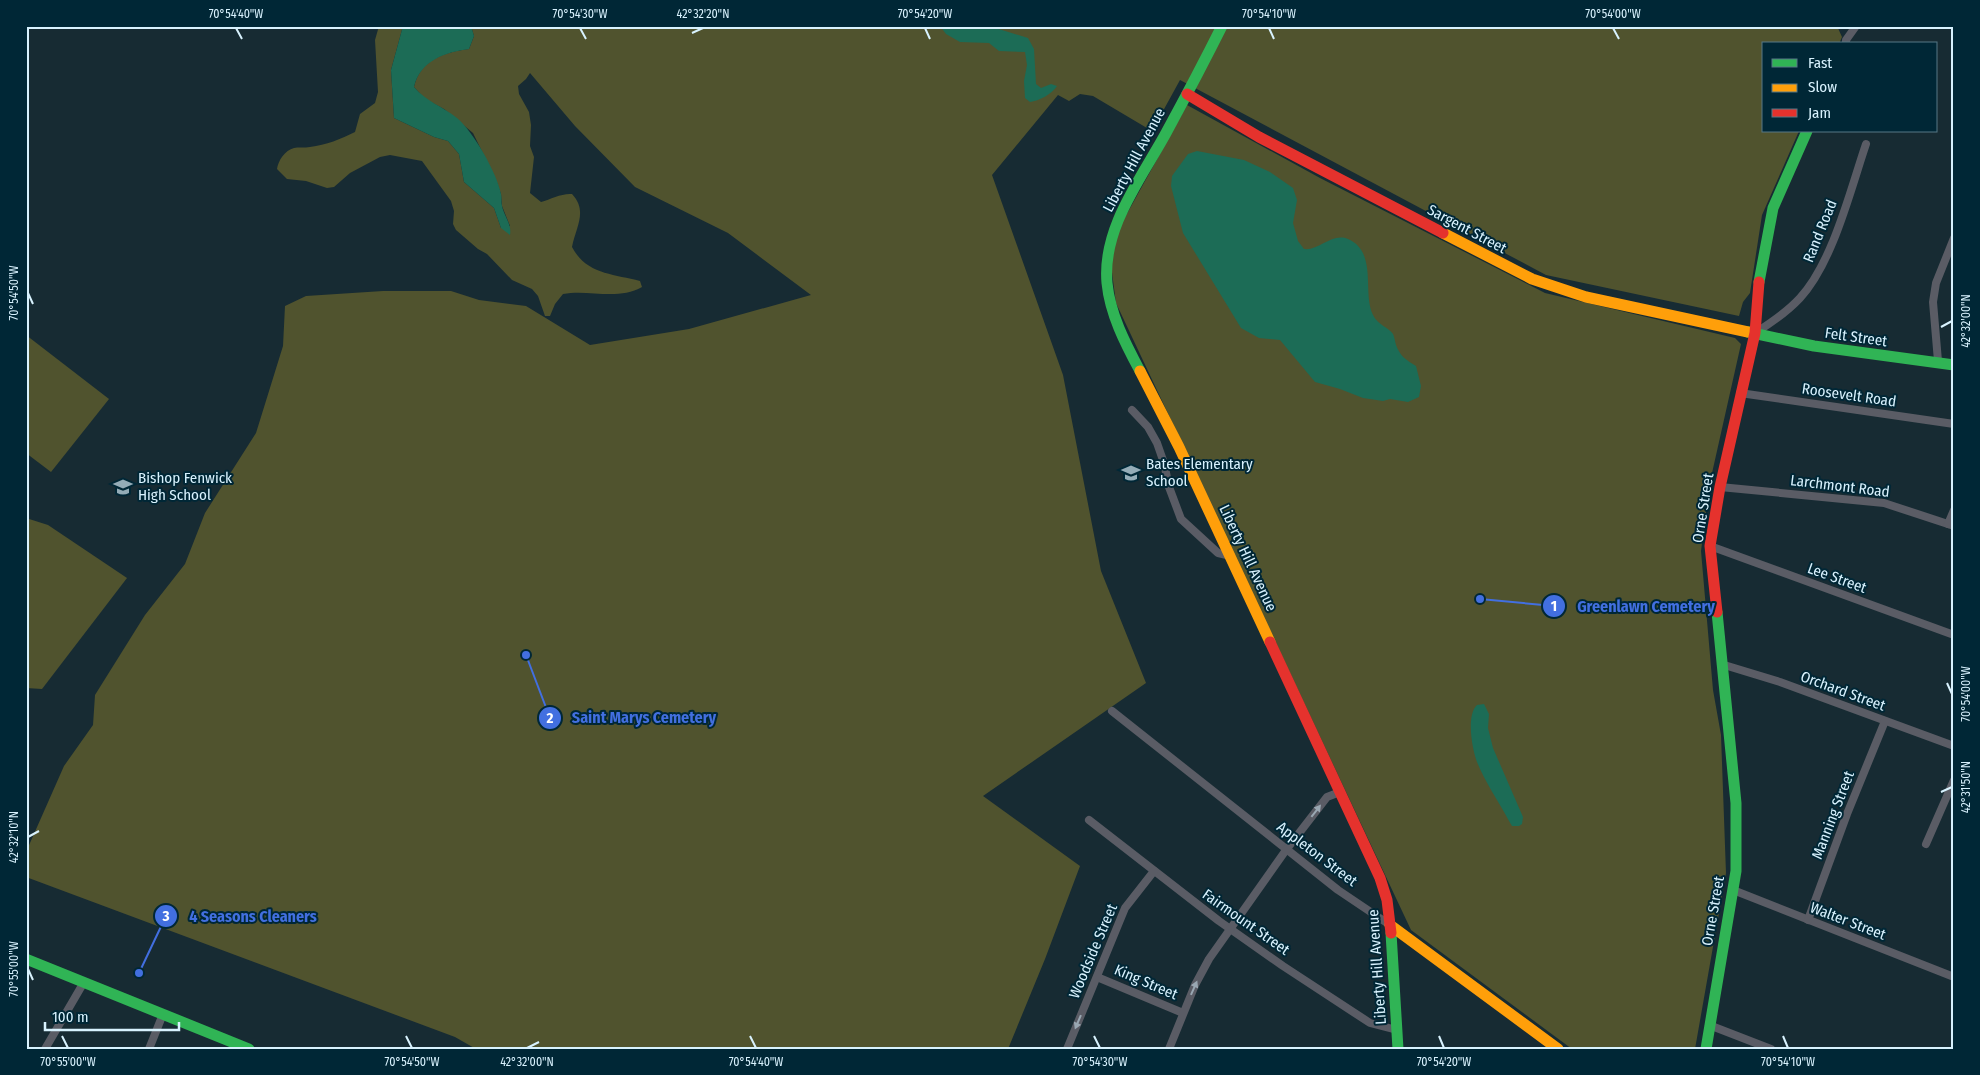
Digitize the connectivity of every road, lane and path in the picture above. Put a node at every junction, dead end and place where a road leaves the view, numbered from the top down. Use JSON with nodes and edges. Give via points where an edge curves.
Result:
{"nodes":[{"id":1,"x":1222,"y":26,"type":"edge"},
{"id":2,"x":1856,"y":26,"type":"edge"},
{"id":3,"x":1846,"y":42,"type":"edge"},
{"id":4,"x":1187,"y":94,"type":"junction"},
{"id":5,"x":1807,"y":132,"type":"edge"},
{"id":6,"x":1866,"y":144,"type":"dead end"},
{"id":7,"x":1954,"y":238,"type":"edge"},
{"id":8,"x":1755,"y":333,"type":"junction"},
{"id":9,"x":1938,"y":362,"type":"junction"},
{"id":10,"x":1954,"y":365,"type":"edge"},
{"id":11,"x":1740,"y":393,"type":"junction"},
{"id":12,"x":1132,"y":410,"type":"dead end"},
{"id":13,"x":1954,"y":424,"type":"edge"},
{"id":14,"x":1720,"y":487,"type":"junction"},
{"id":15,"x":1954,"y":510,"type":"edge"},
{"id":16,"x":1951,"y":525,"type":"edge"},
{"id":17,"x":1710,"y":546,"type":"junction"},
{"id":18,"x":1231,"y":556,"type":"junction"},
{"id":19,"x":1954,"y":635,"type":"edge"},
{"id":20,"x":1721,"y":664,"type":"junction"},
{"id":21,"x":1112,"y":711,"type":"dead end"},
{"id":22,"x":1885,"y":721,"type":"junction"},
{"id":23,"x":1954,"y":746,"type":"edge"},
{"id":24,"x":1954,"y":780,"type":"edge"},
{"id":25,"x":1340,"y":792,"type":"junction"},
{"id":26,"x":1089,"y":820,"type":"dead end"},
{"id":27,"x":1926,"y":844,"type":"dead end"},
{"id":28,"x":1286,"y":850,"type":"junction"},
{"id":29,"x":1154,"y":871,"type":"junction"},
{"id":30,"x":1732,"y":890,"type":"junction"},
{"id":31,"x":1808,"y":920,"type":"junction"},
{"id":32,"x":1390,"y":924,"type":"junction"},
{"id":33,"x":1231,"y":930,"type":"junction"},
{"id":34,"x":26,"y":959,"type":"edge"},
{"id":35,"x":1097,"y":977,"type":"junction"},
{"id":36,"x":1954,"y":977,"type":"edge"},
{"id":37,"x":84,"y":982,"type":"junction"},
{"id":38,"x":1183,"y":1013,"type":"junction"},
{"id":39,"x":163,"y":1014,"type":"junction"},
{"id":40,"x":1709,"y":1025,"type":"junction"},
{"id":41,"x":1396,"y":1030,"type":"junction"},
{"id":42,"x":45,"y":1049,"type":"edge"},
{"id":43,"x":149,"y":1049,"type":"edge"},
{"id":44,"x":249,"y":1049,"type":"edge"},
{"id":45,"x":1067,"y":1049,"type":"edge"},
{"id":46,"x":1169,"y":1049,"type":"edge"},
{"id":47,"x":1398,"y":1049,"type":"edge"},
{"id":48,"x":1558,"y":1049,"type":"edge"},
{"id":49,"x":1706,"y":1049,"type":"edge"},
{"id":50,"x":1770,"y":1049,"type":"edge"}],
"edges":[{"from":1,"to":4,"type":"main road","name":"Liberty Hill Avenue"},
{"from":2,"to":3,"type":"street"},
{"from":4,"to":8,"type":"main road","name":"Sargent Street","via":[[1259,137],[1532,279],[1586,297]]},
{"from":4,"to":18,"type":"main road","name":"Liberty Hill Avenue","via":[[1121,213],[1112,235],[1106,278],[1112,306],[1127,344]]},
{"from":5,"to":8,"type":"main road","name":"Orne Street","via":[[1772,208],[1759,283]]},
{"from":6,"to":8,"type":"street","name":"Rand Road","via":[[1827,257],[1815,278],[1783,314]]},
{"from":7,"to":9,"type":"street","via":[[1936,283],[1933,302]]},
{"from":8,"to":9,"type":"main road","name":"Felt Street","via":[[1823,348]]},
{"from":8,"to":11,"type":"main road","name":"Orne Street"},
{"from":9,"to":10,"type":"main road","name":"Felt Street"},
{"from":11,"to":13,"type":"street","name":"Roosevelt Road"},
{"from":11,"to":14,"type":"main road","name":"Orne Street"},
{"from":12,"to":18,"type":"street","via":[[1157,443],[1168,487],[1181,519],[1218,553]]},
{"from":14,"to":16,"type":"street","name":"Larchmont Road","via":[[1884,504]]},
{"from":14,"to":17,"type":"main road","name":"Orne Street"},
{"from":15,"to":16,"type":"street"},
{"from":17,"to":19,"type":"street","name":"Lee Street"},
{"from":17,"to":20,"type":"main road","name":"Orne Street"},
{"from":18,"to":25,"type":"main road","name":"Liberty Hill Avenue"},
{"from":20,"to":22,"type":"street","name":"Orchard Street"},
{"from":20,"to":30,"type":"main road","name":"Orne Street","via":[[1736,803],[1737,843]]},
{"from":21,"to":28,"type":"street","name":"Appleton Street"},
{"from":22,"to":23,"type":"street","name":"Orchard Street"},
{"from":22,"to":31,"type":"street","name":"Manning Street"},
{"from":24,"to":27,"type":"street"},
{"from":28,"to":25,"type":"street","one_way":true,"via":[[1327,797]]},
{"from":25,"to":32,"type":"main road","name":"Liberty Hill Avenue","via":[[1380,878]]},
{"from":26,"to":29,"type":"street","name":"Fairmount Street"},
{"from":28,"to":32,"type":"street","name":"Appleton Street"},
{"from":28,"to":33,"type":"street"},
{"from":29,"to":33,"type":"street","name":"Fairmount Street"},
{"from":29,"to":35,"type":"street","name":"Woodside Street","via":[[1125,908]]},
{"from":30,"to":31,"type":"street","name":"Walter Street"},
{"from":30,"to":40,"type":"main road","name":"Orne Street"},
{"from":31,"to":36,"type":"street","name":"Walter Street"},
{"from":32,"to":41,"type":"main road","name":"Liberty Hill Avenue"},
{"from":32,"to":48,"type":"main road","name":"Appleton Street"},
{"from":38,"to":33,"type":"street","one_way":true,"via":[[1209,959]]},
{"from":33,"to":41,"type":"street","name":"Fairmount Street","via":[[1370,1023]]},
{"from":34,"to":37,"type":"main road"},
{"from":35,"to":38,"type":"street","name":"King Street"},
{"from":35,"to":45,"type":"street","name":"Woodside Street","one_way":true},
{"from":37,"to":39,"type":"main road"},
{"from":37,"to":42,"type":"street"},
{"from":38,"to":46,"type":"street"},
{"from":39,"to":43,"type":"street"},
{"from":39,"to":44,"type":"main road"},
{"from":40,"to":49,"type":"main road","name":"Orne Street"},
{"from":40,"to":50,"type":"street"},
{"from":41,"to":47,"type":"main road","name":"Liberty Hill Avenue"}]}
